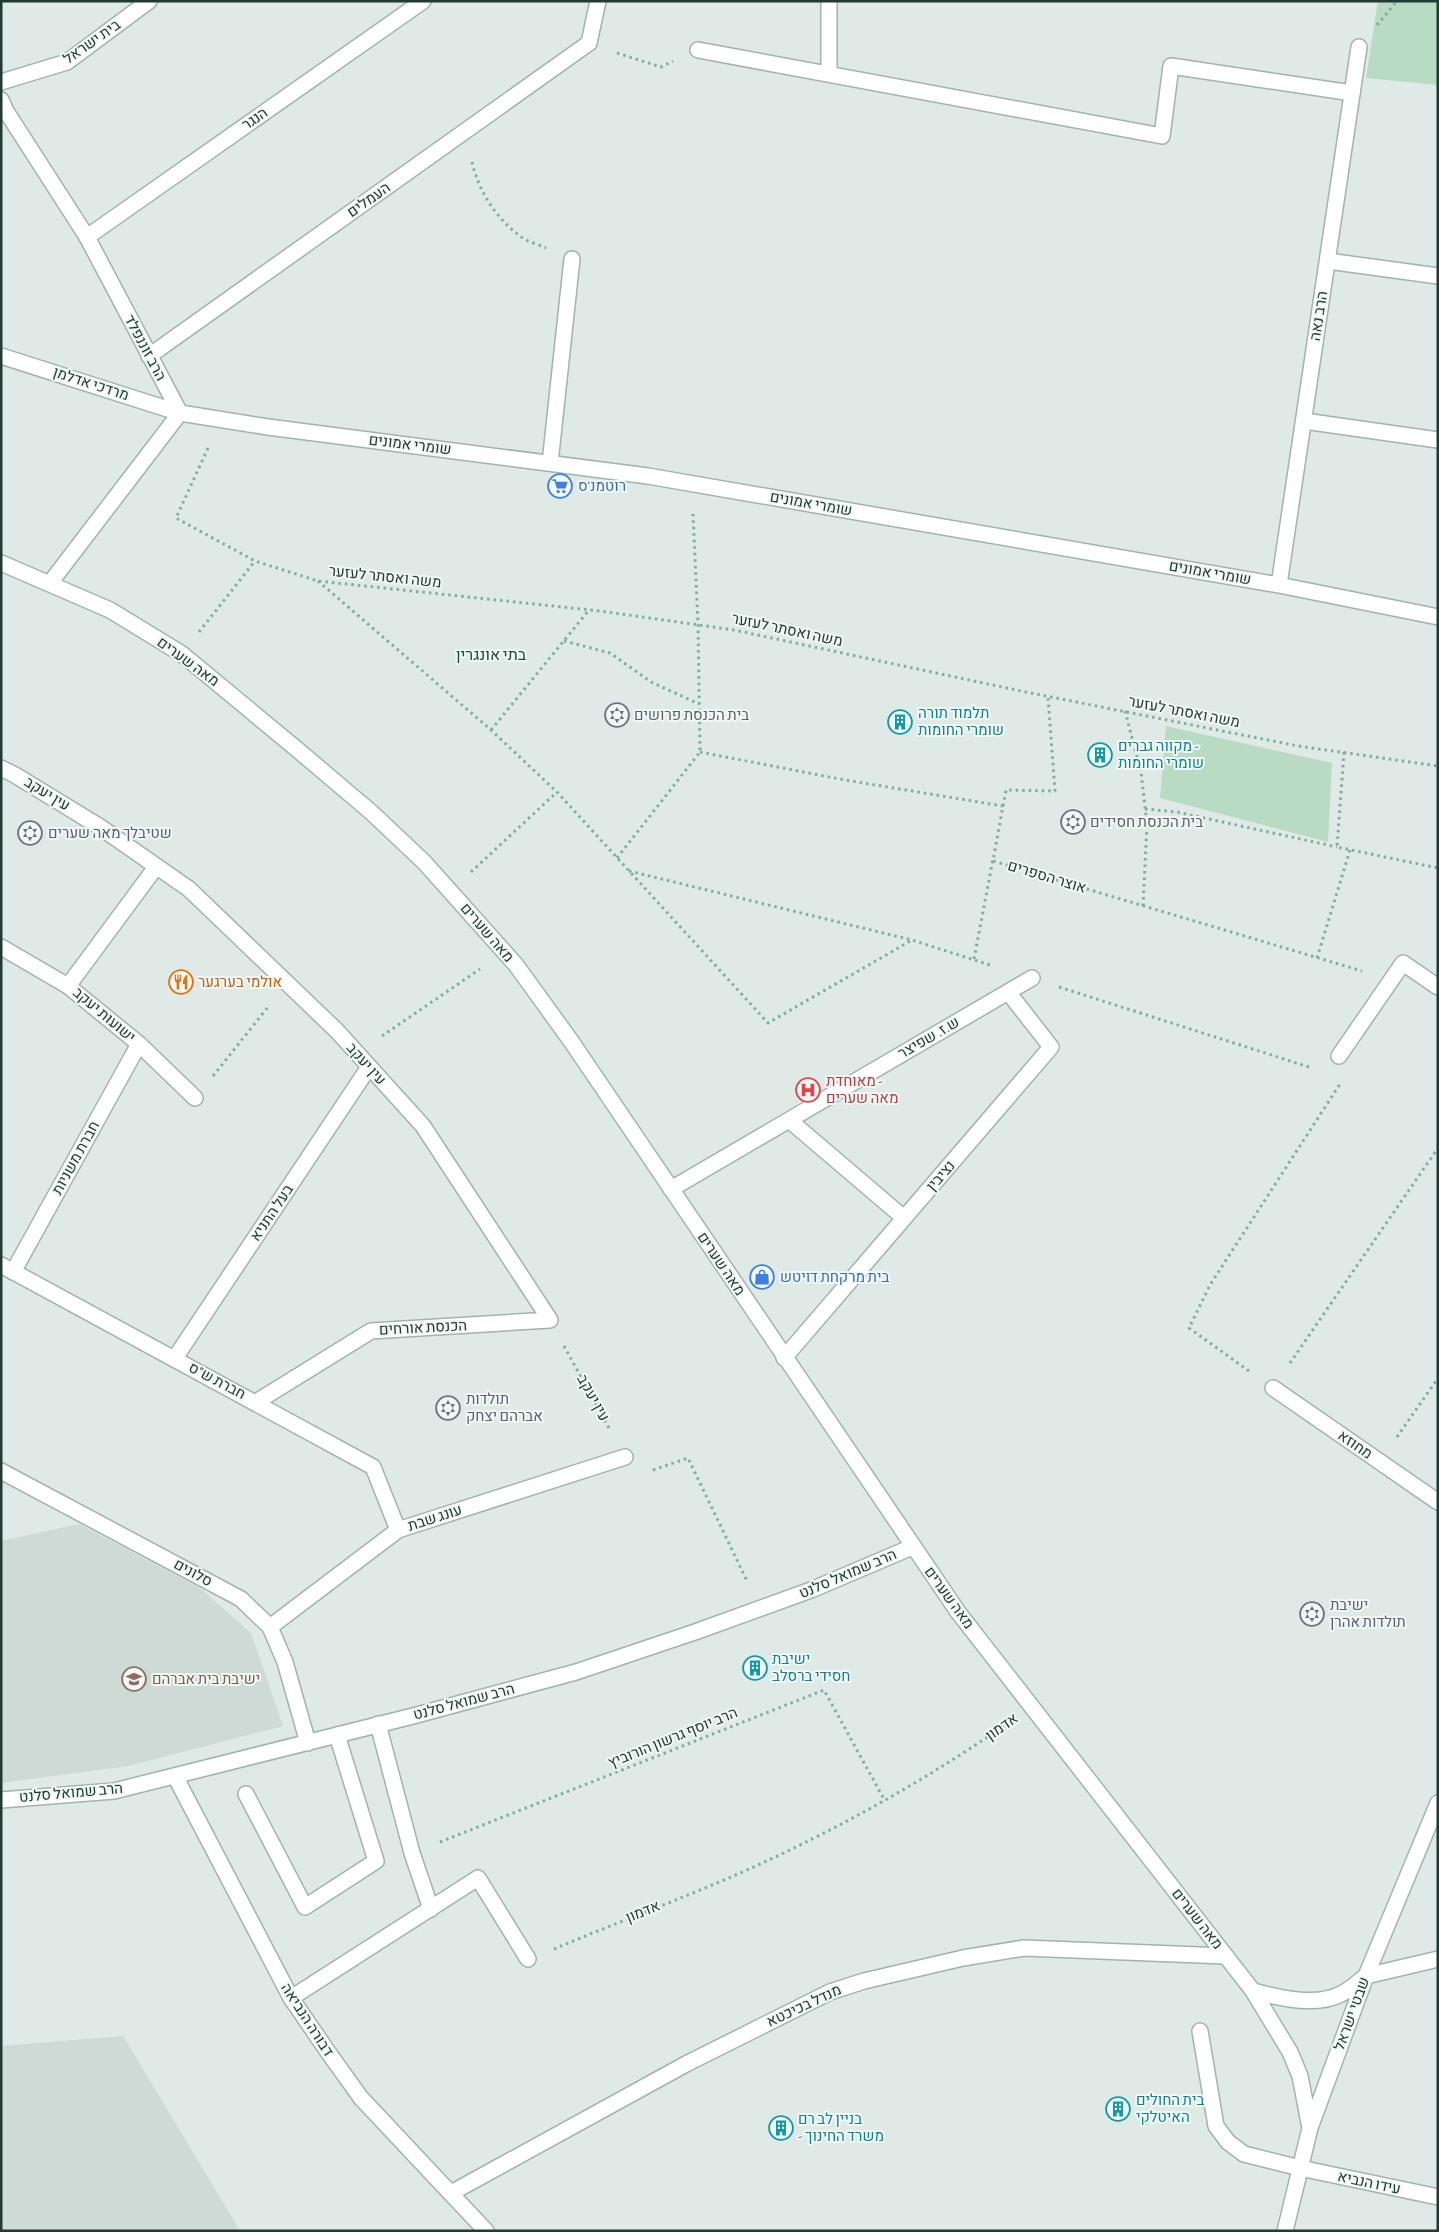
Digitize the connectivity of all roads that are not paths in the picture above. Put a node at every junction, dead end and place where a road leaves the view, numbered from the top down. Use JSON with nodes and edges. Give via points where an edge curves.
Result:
{"nodes":[{"id":1,"x":149,"y":1,"type":"edge"},
{"id":2,"x":423,"y":1,"type":"edge"},
{"id":3,"x":598,"y":1,"type":"edge"},
{"id":4,"x":829,"y":1,"type":"edge"},
{"id":5,"x":1359,"y":47,"type":"dead end"},
{"id":6,"x":698,"y":50,"type":"road end"},
{"id":7,"x":829,"y":74,"type":"junction"},
{"id":8,"x":1,"y":82,"type":"edge"},
{"id":9,"x":1352,"y":93,"type":"junction"},
{"id":10,"x":1,"y":100,"type":"edge"},
{"id":11,"x":87,"y":237,"type":"junction"},
{"id":12,"x":572,"y":259,"type":"road end"},
{"id":13,"x":1328,"y":261,"type":"junction"},
{"id":14,"x":1438,"y":276,"type":"edge"},
{"id":15,"x":1,"y":356,"type":"edge"},
{"id":16,"x":149,"y":356,"type":"junction"},
{"id":17,"x":180,"y":413,"type":"junction"},
{"id":18,"x":1304,"y":421,"type":"junction"},
{"id":19,"x":1438,"y":440,"type":"edge"},
{"id":20,"x":550,"y":463,"type":"junction"},
{"id":21,"x":1,"y":563,"type":"edge"},
{"id":22,"x":50,"y":583,"type":"junction"},
{"id":23,"x":1279,"y":586,"type":"junction"},
{"id":24,"x":1438,"y":617,"type":"edge"},
{"id":25,"x":1,"y":768,"type":"edge"},
{"id":26,"x":156,"y":866,"type":"junction"},
{"id":27,"x":1,"y":947,"type":"edge"},
{"id":28,"x":1032,"y":978,"type":"road end"},
{"id":29,"x":68,"y":986,"type":"junction"},
{"id":30,"x":1438,"y":987,"type":"edge"},
{"id":31,"x":1008,"y":992,"type":"junction"},
{"id":32,"x":138,"y":1044,"type":"junction"},
{"id":33,"x":1339,"y":1056,"type":"dead end"},
{"id":34,"x":369,"y":1067,"type":"junction"},
{"id":35,"x":195,"y":1098,"type":"road end"},
{"id":36,"x":789,"y":1120,"type":"junction"},
{"id":37,"x":670,"y":1189,"type":"junction"},
{"id":38,"x":904,"y":1218,"type":"junction"},
{"id":39,"x":7,"y":1268,"type":"edge"},
{"id":40,"x":550,"y":1320,"type":"joint"},
{"id":41,"x":175,"y":1358,"type":"junction"},
{"id":42,"x":784,"y":1358,"type":"junction"},
{"id":43,"x":1272,"y":1388,"type":"road end"},
{"id":44,"x":256,"y":1402,"type":"junction"},
{"id":45,"x":625,"y":1457,"type":"road end"},
{"id":46,"x":1,"y":1471,"type":"edge"},
{"id":47,"x":1438,"y":1502,"type":"edge"},
{"id":48,"x":398,"y":1530,"type":"junction"},
{"id":49,"x":912,"y":1547,"type":"junction"},
{"id":50,"x":270,"y":1627,"type":"junction"},
{"id":51,"x":378,"y":1724,"type":"junction"},
{"id":52,"x":337,"y":1735,"type":"junction"},
{"id":53,"x":308,"y":1743,"type":"junction"},
{"id":54,"x":175,"y":1776,"type":"junction"},
{"id":55,"x":246,"y":1794,"type":"dead end"},
{"id":56,"x":1,"y":1800,"type":"edge"},
{"id":57,"x":1438,"y":1803,"type":"edge"},
{"id":58,"x":431,"y":1909,"type":"junction"},
{"id":59,"x":1225,"y":1956,"type":"junction"},
{"id":60,"x":528,"y":1959,"type":"road end"},
{"id":61,"x":1438,"y":1959,"type":"edge"},
{"id":62,"x":1366,"y":1976,"type":"junction"},
{"id":63,"x":1253,"y":1992,"type":"junction"},
{"id":64,"x":291,"y":1998,"type":"junction"},
{"id":65,"x":1200,"y":2031,"type":"dead end"},
{"id":66,"x":1310,"y":2128,"type":"junction"},
{"id":67,"x":1300,"y":2168,"type":"junction"},
{"id":68,"x":450,"y":2193,"type":"junction"},
{"id":69,"x":1438,"y":2197,"type":"edge"},
{"id":70,"x":486,"y":2231,"type":"edge"},
{"id":71,"x":1285,"y":2231,"type":"edge"}],
"edges":[{"from":1,"to":8,"type":"street","name":"בית ישראל","via":[[67,62]]},
{"from":2,"to":11,"type":"street","name":"הנגר"},
{"from":3,"to":16,"type":"street","name":"העמלים","via":[[589,43]]},
{"from":4,"to":7,"type":"street"},
{"from":5,"to":9,"type":"street","name":"הרב נאה"},
{"from":6,"to":7,"type":"street"},
{"from":7,"to":9,"type":"street","via":[[1162,136],[1171,66]]},
{"from":9,"to":13,"type":"street","name":"הרב נאה"},
{"from":10,"to":11,"type":"street","name":"הרב זוננפלד"},
{"from":11,"to":16,"type":"street","name":"הרב זוננפלד"},
{"from":12,"to":20,"type":"street"},
{"from":13,"to":14,"type":"street"},
{"from":13,"to":18,"type":"street","name":"הרב נאה"},
{"from":15,"to":17,"type":"street","name":"מרדכי אדלמן"},
{"from":16,"to":17,"type":"street","name":"הרב זוננפלד"},
{"from":17,"to":20,"type":"street","name":"שומרי אמונים"},
{"from":17,"to":22,"type":"street"},
{"from":18,"to":19,"type":"street"},
{"from":18,"to":23,"type":"street","name":"הרב נאה"},
{"from":20,"to":23,"type":"street","name":"שומרי אמונים","via":[[648,476]]},
{"from":21,"to":22,"type":"street","name":"מאה שערים"},
{"from":22,"to":37,"type":"street","name":"מאה שערים","via":[[110,610],[182,654],[371,812],[424,862],[504,952],[571,1041]]},
{"from":23,"to":24,"type":"street","name":"שומרי אמונים"},
{"from":25,"to":26,"type":"street","name":"עין יעקב"},
{"from":26,"to":29,"type":"street"},
{"from":26,"to":34,"type":"street","name":"עין יעקב","via":[[189,889]]},
{"from":27,"to":29,"type":"street","name":"ישועות יעקב"},
{"from":28,"to":31,"type":"street","name":"ש.ז. שפיצר"},
{"from":29,"to":32,"type":"street","name":"ישועות יעקב"},
{"from":30,"to":33,"type":"street","via":[[1403,963]]},
{"from":31,"to":36,"type":"street","name":"ש.ז. שפיצר"},
{"from":31,"to":38,"type":"street","name":"נציבין","via":[[1052,1047]]},
{"from":32,"to":35,"type":"street","name":"ישועות יעקב"},
{"from":32,"to":39,"type":"street","name":"חברת משניות"},
{"from":34,"to":40,"type":"street","name":"עין יעקב","via":[[423,1126]]},
{"from":34,"to":41,"type":"street","name":"בעל התניא"},
{"from":36,"to":37,"type":"street","name":"ש.ז. שפיצר"},
{"from":36,"to":38,"type":"street"},
{"from":37,"to":42,"type":"street","name":"מאה שערים"},
{"from":38,"to":42,"type":"street","name":"נציבין"},
{"from":39,"to":41,"type":"street","name":"חברת ש\"ס"},
{"from":40,"to":44,"type":"street","name":"הכנסת אורחים","via":[[371,1331]]},
{"from":41,"to":44,"type":"street","name":"חברת ש\"ס"},
{"from":42,"to":49,"type":"street","name":"מאה שערים"},
{"from":43,"to":47,"type":"street","name":"מחוזא"},
{"from":44,"to":48,"type":"street","name":"חברת ש\"ס","via":[[373,1467]]},
{"from":45,"to":48,"type":"street","name":"עונג שבת"},
{"from":46,"to":50,"type":"street","name":"סלונים","via":[[241,1599]]},
{"from":48,"to":50,"type":"street","name":"עונג שבת"},
{"from":49,"to":51,"type":"street","name":"הרב שמואל סלנט","via":[[760,1609],[576,1672]]},
{"from":49,"to":59,"type":"street","name":"מאה שערים","via":[[958,1612]]},
{"from":50,"to":53,"type":"street","name":"סלונים","via":[[286,1662]]},
{"from":51,"to":52,"type":"street","name":"הרב שמואל סלנט"},
{"from":51,"to":58,"type":"street","via":[[412,1853]]},
{"from":52,"to":53,"type":"street","name":"הרב שמואל סלנט"},
{"from":52,"to":55,"type":"street","via":[[376,1861],[305,1907]]},
{"from":53,"to":54,"type":"street","name":"הרב שמואל סלנט"},
{"from":54,"to":56,"type":"street","name":"הרב שמואל סלנט","via":[[114,1792]]},
{"from":54,"to":64,"type":"street","name":"דבורה הנביאה"},
{"from":57,"to":62,"type":"street","name":"שבטי ישראל"},
{"from":58,"to":60,"type":"street","via":[[478,1878]]},
{"from":58,"to":64,"type":"street"},
{"from":59,"to":63,"type":"street","name":"מאה שערים"},
{"from":59,"to":68,"type":"street","name":"מנדל בכיכטא","via":[[1024,1948],[962,1958],[864,1981],[830,1992],[686,2064]]},
{"from":61,"to":62,"type":"street"},
{"from":62,"to":63,"type":"street","via":[[1340,1995],[1312,2001]]},
{"from":62,"to":66,"type":"street","name":"שבטי ישראל"},
{"from":63,"to":66,"type":"street","name":"מאה שערים","via":[[1290,2052],[1300,2076]]},
{"from":64,"to":68,"type":"street","name":"דבורה הנביאה","via":[[361,2098]]},
{"from":65,"to":67,"type":"street","name":"עידו הנביא","via":[[1216,2126],[1228,2142],[1244,2154]]},
{"from":66,"to":67,"type":"street","name":"שבטי ישראל"},
{"from":67,"to":69,"type":"street","name":"עידו הנביא"},
{"from":67,"to":71,"type":"street","name":"שבטי ישראל"},
{"from":68,"to":70,"type":"street","name":"דבורה הנביאה"}]}
